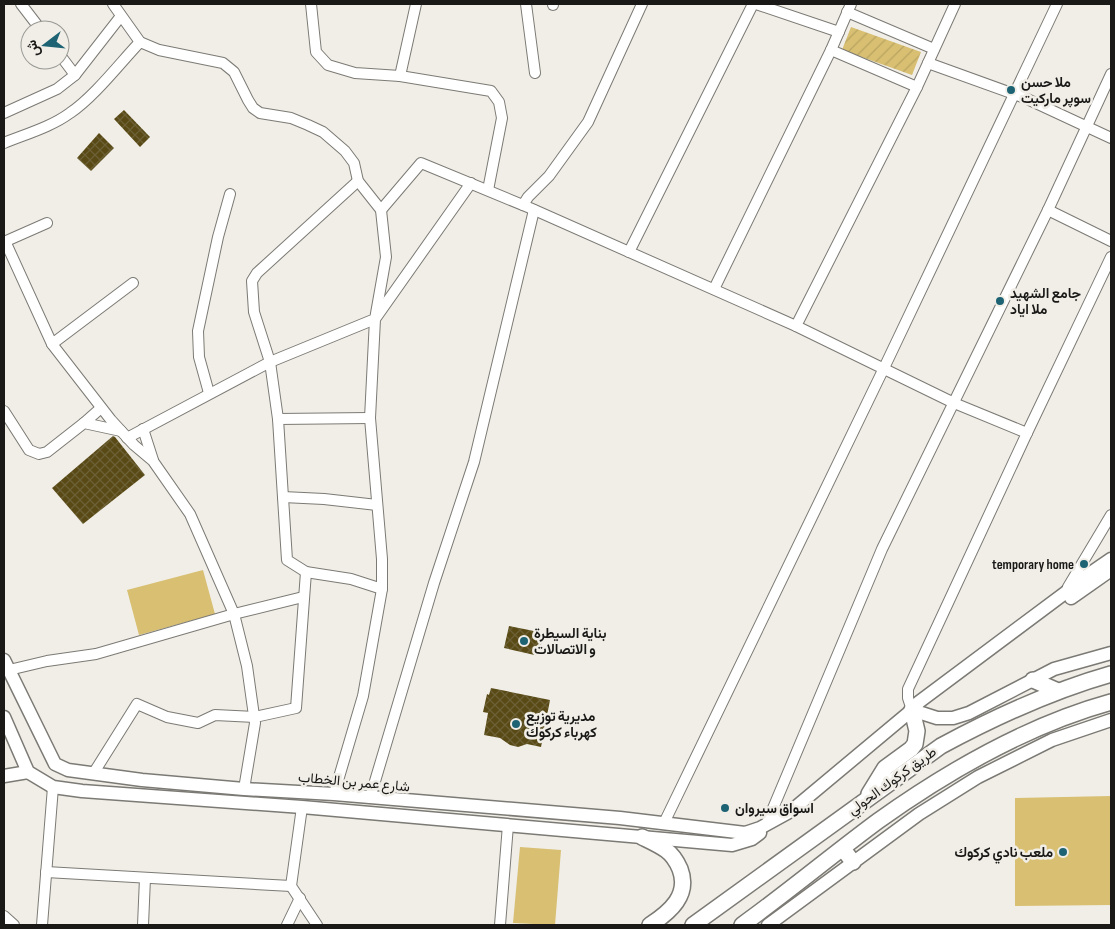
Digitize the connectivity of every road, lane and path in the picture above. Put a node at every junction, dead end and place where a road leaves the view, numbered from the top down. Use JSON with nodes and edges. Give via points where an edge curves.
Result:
{"nodes":[{"id":1,"x":21,"y":4,"type":"edge"},
{"id":2,"x":112,"y":4,"type":"edge"},
{"id":3,"x":311,"y":4,"type":"edge"},
{"id":4,"x":416,"y":4,"type":"edge"},
{"id":5,"x":526,"y":4,"type":"edge"},
{"id":6,"x":642,"y":4,"type":"edge"},
{"id":7,"x":754,"y":4,"type":"edge"},
{"id":8,"x":955,"y":4,"type":"edge"},
{"id":9,"x":1057,"y":4,"type":"edge"},
{"id":10,"x":849,"y":8,"type":"edge"},
{"id":11,"x":121,"y":16,"type":"junction"},
{"id":12,"x":33,"y":20,"type":"edge"},
{"id":13,"x":839,"y":32,"type":"junction"},
{"id":14,"x":140,"y":42,"type":"junction"},
{"id":15,"x":831,"y":50,"type":"junction"},
{"id":16,"x":934,"y":50,"type":"junction"},
{"id":17,"x":928,"y":63,"type":"junction"},
{"id":18,"x":70,"y":68,"type":"edge"},
{"id":19,"x":535,"y":72,"type":"dead end"},
{"id":20,"x":1111,"y":74,"type":"edge"},
{"id":21,"x":76,"y":76,"type":"junction"},
{"id":22,"x":400,"y":76,"type":"junction"},
{"id":23,"x":917,"y":87,"type":"junction"},
{"id":24,"x":1014,"y":94,"type":"junction"},
{"id":25,"x":4,"y":113,"type":"edge"},
{"id":26,"x":1088,"y":127,"type":"junction"},
{"id":27,"x":1111,"y":138,"type":"edge"},
{"id":28,"x":4,"y":144,"type":"edge"},
{"id":29,"x":358,"y":180,"type":"junction"},
{"id":30,"x":471,"y":183,"type":"junction"},
{"id":31,"x":488,"y":190,"type":"junction"},
{"id":32,"x":230,"y":194,"type":"dead end"},
{"id":33,"x":523,"y":205,"type":"junction"},
{"id":34,"x":381,"y":210,"type":"junction"},
{"id":35,"x":534,"y":210,"type":"junction"},
{"id":36,"x":1048,"y":210,"type":"junction"},
{"id":37,"x":47,"y":223,"type":"dead end"},
{"id":38,"x":1111,"y":241,"type":"edge"},
{"id":39,"x":4,"y":242,"type":"edge"},
{"id":40,"x":629,"y":252,"type":"junction"},
{"id":41,"x":1111,"y":257,"type":"edge"},
{"id":42,"x":133,"y":283,"type":"dead end"},
{"id":43,"x":714,"y":289,"type":"junction"},
{"id":44,"x":375,"y":319,"type":"junction"},
{"id":45,"x":796,"y":326,"type":"junction"},
{"id":46,"x":52,"y":344,"type":"junction"},
{"id":47,"x":270,"y":362,"type":"junction"},
{"id":48,"x":884,"y":368,"type":"junction"},
{"id":49,"x":208,"y":394,"type":"junction"},
{"id":50,"x":954,"y":403,"type":"junction"},
{"id":51,"x":101,"y":408,"type":"junction"},
{"id":52,"x":4,"y":411,"type":"edge"},
{"id":53,"x":370,"y":418,"type":"junction"},
{"id":54,"x":278,"y":419,"type":"junction"},
{"id":55,"x":84,"y":423,"type":"junction"},
{"id":56,"x":143,"y":429,"type":"junction"},
{"id":57,"x":1027,"y":434,"type":"junction"},
{"id":58,"x":124,"y":435,"type":"junction"},
{"id":59,"x":153,"y":461,"type":"junction"},
{"id":60,"x":283,"y":497,"type":"junction"},
{"id":61,"x":377,"y":505,"type":"junction"},
{"id":62,"x":1111,"y":515,"type":"edge"},
{"id":63,"x":1111,"y":559,"type":"edge"},
{"id":64,"x":1111,"y":570,"type":"edge"},
{"id":65,"x":306,"y":572,"type":"junction"},
{"id":66,"x":382,"y":589,"type":"junction"},
{"id":67,"x":1065,"y":593,"type":"junction"},
{"id":68,"x":303,"y":597,"type":"junction"},
{"id":69,"x":234,"y":614,"type":"junction"},
{"id":70,"x":1111,"y":653,"type":"edge"},
{"id":71,"x":6,"y":665,"type":"edge"},
{"id":72,"x":1111,"y":674,"type":"edge"},
{"id":73,"x":1033,"y":680,"type":"junction"},
{"id":74,"x":1058,"y":691,"type":"junction"},
{"id":75,"x":1111,"y":702,"type":"edge"},
{"id":76,"x":912,"y":710,"type":"junction"},
{"id":77,"x":4,"y":717,"type":"edge"},
{"id":78,"x":255,"y":717,"type":"junction"},
{"id":79,"x":1111,"y":720,"type":"edge"},
{"id":80,"x":28,"y":772,"type":"junction"},
{"id":81,"x":93,"y":774,"type":"junction"},
{"id":82,"x":4,"y":776,"type":"edge"},
{"id":83,"x":52,"y":787,"type":"junction"},
{"id":84,"x":244,"y":789,"type":"junction"},
{"id":85,"x":334,"y":794,"type":"junction"},
{"id":86,"x":370,"y":798,"type":"junction"},
{"id":87,"x":866,"y":800,"type":"junction"},
{"id":88,"x":302,"y":807,"type":"junction"},
{"id":89,"x":620,"y":818,"type":"junction"},
{"id":90,"x":664,"y":823,"type":"junction"},
{"id":91,"x":508,"y":825,"type":"junction"},
{"id":92,"x":766,"y":825,"type":"junction"},
{"id":93,"x":619,"y":834,"type":"junction"},
{"id":94,"x":642,"y":837,"type":"junction"},
{"id":95,"x":843,"y":849,"type":"junction"},
{"id":96,"x":853,"y":862,"type":"junction"},
{"id":97,"x":46,"y":872,"type":"junction"},
{"id":98,"x":145,"y":878,"type":"junction"},
{"id":99,"x":291,"y":886,"type":"junction"},
{"id":100,"x":300,"y":898,"type":"junction"},
{"id":101,"x":4,"y":916,"type":"edge"},
{"id":102,"x":14,"y":925,"type":"edge"},
{"id":103,"x":42,"y":925,"type":"edge"},
{"id":104,"x":143,"y":925,"type":"edge"},
{"id":105,"x":287,"y":925,"type":"edge"},
{"id":106,"x":317,"y":925,"type":"edge"},
{"id":107,"x":500,"y":925,"type":"edge"},
{"id":108,"x":650,"y":925,"type":"edge"},
{"id":109,"x":693,"y":925,"type":"edge"},
{"id":110,"x":742,"y":925,"type":"edge"},
{"id":111,"x":768,"y":925,"type":"edge"}],
"edges":[{"from":1,"to":12,"type":"street"},
{"from":2,"to":11,"type":"street"},
{"from":3,"to":22,"type":"street","via":[[316,52],[328,65],[355,73]]},
{"from":4,"to":22,"type":"street"},
{"from":5,"to":19,"type":"street"},
{"from":6,"to":33,"type":"street","via":[[588,122],[549,176]]},
{"from":7,"to":13,"type":"street"},
{"from":7,"to":40,"type":"street"},
{"from":8,"to":16,"type":"street"},
{"from":9,"to":24,"type":"street"},
{"from":10,"to":13,"type":"street"},
{"from":10,"to":16,"type":"street"},
{"from":11,"to":14,"type":"street"},
{"from":11,"to":21,"type":"street"},
{"from":13,"to":15,"type":"street"},
{"from":14,"to":28,"type":"street","via":[[71,113]]},
{"from":14,"to":29,"type":"street","via":[[159,50],[223,63],[234,72],[253,108],[260,113],[291,118],[323,132],[354,162]]},
{"from":15,"to":23,"type":"street"},
{"from":15,"to":43,"type":"street"},
{"from":16,"to":17,"type":"street"},
{"from":17,"to":23,"type":"street"},
{"from":17,"to":24,"type":"street"},
{"from":18,"to":21,"type":"street"},
{"from":20,"to":26,"type":"street"},
{"from":21,"to":25,"type":"street","via":[[58,89]]},
{"from":22,"to":31,"type":"street","via":[[491,91],[499,102],[502,118]]},
{"from":23,"to":45,"type":"street"},
{"from":24,"to":26,"type":"street"},
{"from":24,"to":48,"type":"street"},
{"from":26,"to":27,"type":"street"},
{"from":26,"to":36,"type":"street"},
{"from":29,"to":34,"type":"street"},
{"from":29,"to":47,"type":"street","via":[[252,281],[254,312]]},
{"from":30,"to":31,"type":"street"},
{"from":30,"to":34,"type":"street","via":[[421,163]]},
{"from":30,"to":44,"type":"street"},
{"from":31,"to":33,"type":"street"},
{"from":32,"to":49,"type":"street","via":[[198,332],[199,356]]},
{"from":33,"to":35,"type":"street"},
{"from":34,"to":44,"type":"street","via":[[386,257]]},
{"from":35,"to":40,"type":"street"},
{"from":35,"to":86,"type":"street","via":[[474,462]]},
{"from":36,"to":38,"type":"street"},
{"from":36,"to":50,"type":"street"},
{"from":37,"to":39,"type":"street"},
{"from":39,"to":46,"type":"street"},
{"from":40,"to":43,"type":"street"},
{"from":41,"to":57,"type":"street"},
{"from":42,"to":46,"type":"street"},
{"from":43,"to":45,"type":"street"},
{"from":44,"to":47,"type":"street"},
{"from":44,"to":53,"type":"street"},
{"from":45,"to":48,"type":"street"},
{"from":46,"to":51,"type":"street"},
{"from":47,"to":49,"type":"street"},
{"from":47,"to":54,"type":"street"},
{"from":48,"to":50,"type":"street"},
{"from":48,"to":90,"type":"street"},
{"from":49,"to":56,"type":"street"},
{"from":50,"to":57,"type":"street"},
{"from":50,"to":92,"type":"street","via":[[882,549]]},
{"from":51,"to":55,"type":"street"},
{"from":51,"to":58,"type":"street"},
{"from":52,"to":55,"type":"street","via":[[29,450],[39,454],[47,452]]},
{"from":53,"to":54,"type":"street"},
{"from":53,"to":61,"type":"street"},
{"from":54,"to":60,"type":"street"},
{"from":55,"to":58,"type":"street"},
{"from":56,"to":58,"type":"street"},
{"from":56,"to":59,"type":"street"},
{"from":57,"to":76,"type":"street","via":[[908,689]]},
{"from":58,"to":59,"type":"street"},
{"from":59,"to":69,"type":"street","via":[[190,514]]},
{"from":60,"to":61,"type":"street"},
{"from":60,"to":65,"type":"street","via":[[288,560]]},
{"from":61,"to":66,"type":"street"},
{"from":62,"to":67,"type":"street"},
{"from":63,"to":67,"type":"main road"},
{"from":64,"to":76,"type":"main road","via":[[928,706]]},
{"from":65,"to":66,"type":"street","via":[[351,579]]},
{"from":65,"to":68,"type":"street"},
{"from":66,"to":85,"type":"street","via":[[363,696]]},
{"from":67,"to":76,"type":"main road"},
{"from":68,"to":69,"type":"street"},
{"from":68,"to":78,"type":"street","via":[[296,708]]},
{"from":69,"to":71,"type":"street","via":[[96,654]]},
{"from":69,"to":78,"type":"street"},
{"from":70,"to":73,"type":"main road","via":[[1054,670]]},
{"from":71,"to":81,"type":"main road","name":"شارع عمر بن الخطاب","via":[[55,764]]},
{"from":72,"to":74,"type":"highway","name":"طريق كركوك الحولي"},
{"from":73,"to":74,"type":"highway"},
{"from":73,"to":76,"type":"main road","via":[[953,718],[937,718]]},
{"from":74,"to":87,"type":"highway","name":"طريق كركوك الحولي","via":[[979,725],[941,746]]},
{"from":75,"to":95,"type":"highway","name":"طريق كركوك الحولي","via":[[1038,729],[949,774]]},
{"from":76,"to":87,"type":"highway","via":[[917,731],[915,744],[885,768]]},
{"from":76,"to":92,"type":"main road","via":[[790,811]]},
{"from":77,"to":80,"type":"main road"},
{"from":78,"to":81,"type":"street","via":[[215,715],[198,723],[167,717],[137,704]]},
{"from":78,"to":84,"type":"street"},
{"from":79,"to":96,"type":"main road","via":[[1052,740],[978,777]]},
{"from":80,"to":82,"type":"main road"},
{"from":80,"to":83,"type":"main road"},
{"from":81,"to":84,"type":"main road","name":"شارع عمر بن الخطاب"},
{"from":83,"to":88,"type":"main road"},
{"from":83,"to":97,"type":"street"},
{"from":84,"to":85,"type":"main road","name":"شارع عمر بن الخطاب"},
{"from":85,"to":86,"type":"main road","name":"شارع عمر بن الخطاب"},
{"from":86,"to":89,"type":"main road","name":"شارع عمر بن الخطاب"},
{"from":87,"to":109,"type":"highway","name":"طريق كركوك الحولي"},
{"from":88,"to":91,"type":"main road"},
{"from":88,"to":99,"type":"street"},
{"from":89,"to":90,"type":"main road","name":"شارع عمر بن الخطاب"},
{"from":89,"to":93,"type":"main road"},
{"from":90,"to":92,"type":"main road","name":"شارع عمر بن الخطاب","via":[[737,833]]},
{"from":91,"to":93,"type":"main road"},
{"from":91,"to":107,"type":"street"},
{"from":92,"to":94,"type":"main road","via":[[752,839],[732,845]]},
{"from":93,"to":94,"type":"main road"},
{"from":94,"to":108,"type":"highway","via":[[667,850],[676,860],[683,879],[683,890],[677,902],[666,915]]},
{"from":95,"to":96,"type":"highway"},
{"from":95,"to":110,"type":"highway","name":"طريق كركوك الحولي"},
{"from":96,"to":111,"type":"main road"},
{"from":97,"to":98,"type":"street"},
{"from":97,"to":103,"type":"street"},
{"from":98,"to":99,"type":"street"},
{"from":98,"to":104,"type":"street"},
{"from":99,"to":100,"type":"street"},
{"from":100,"to":105,"type":"street"},
{"from":100,"to":106,"type":"street"},
{"from":101,"to":102,"type":"street"}]}
